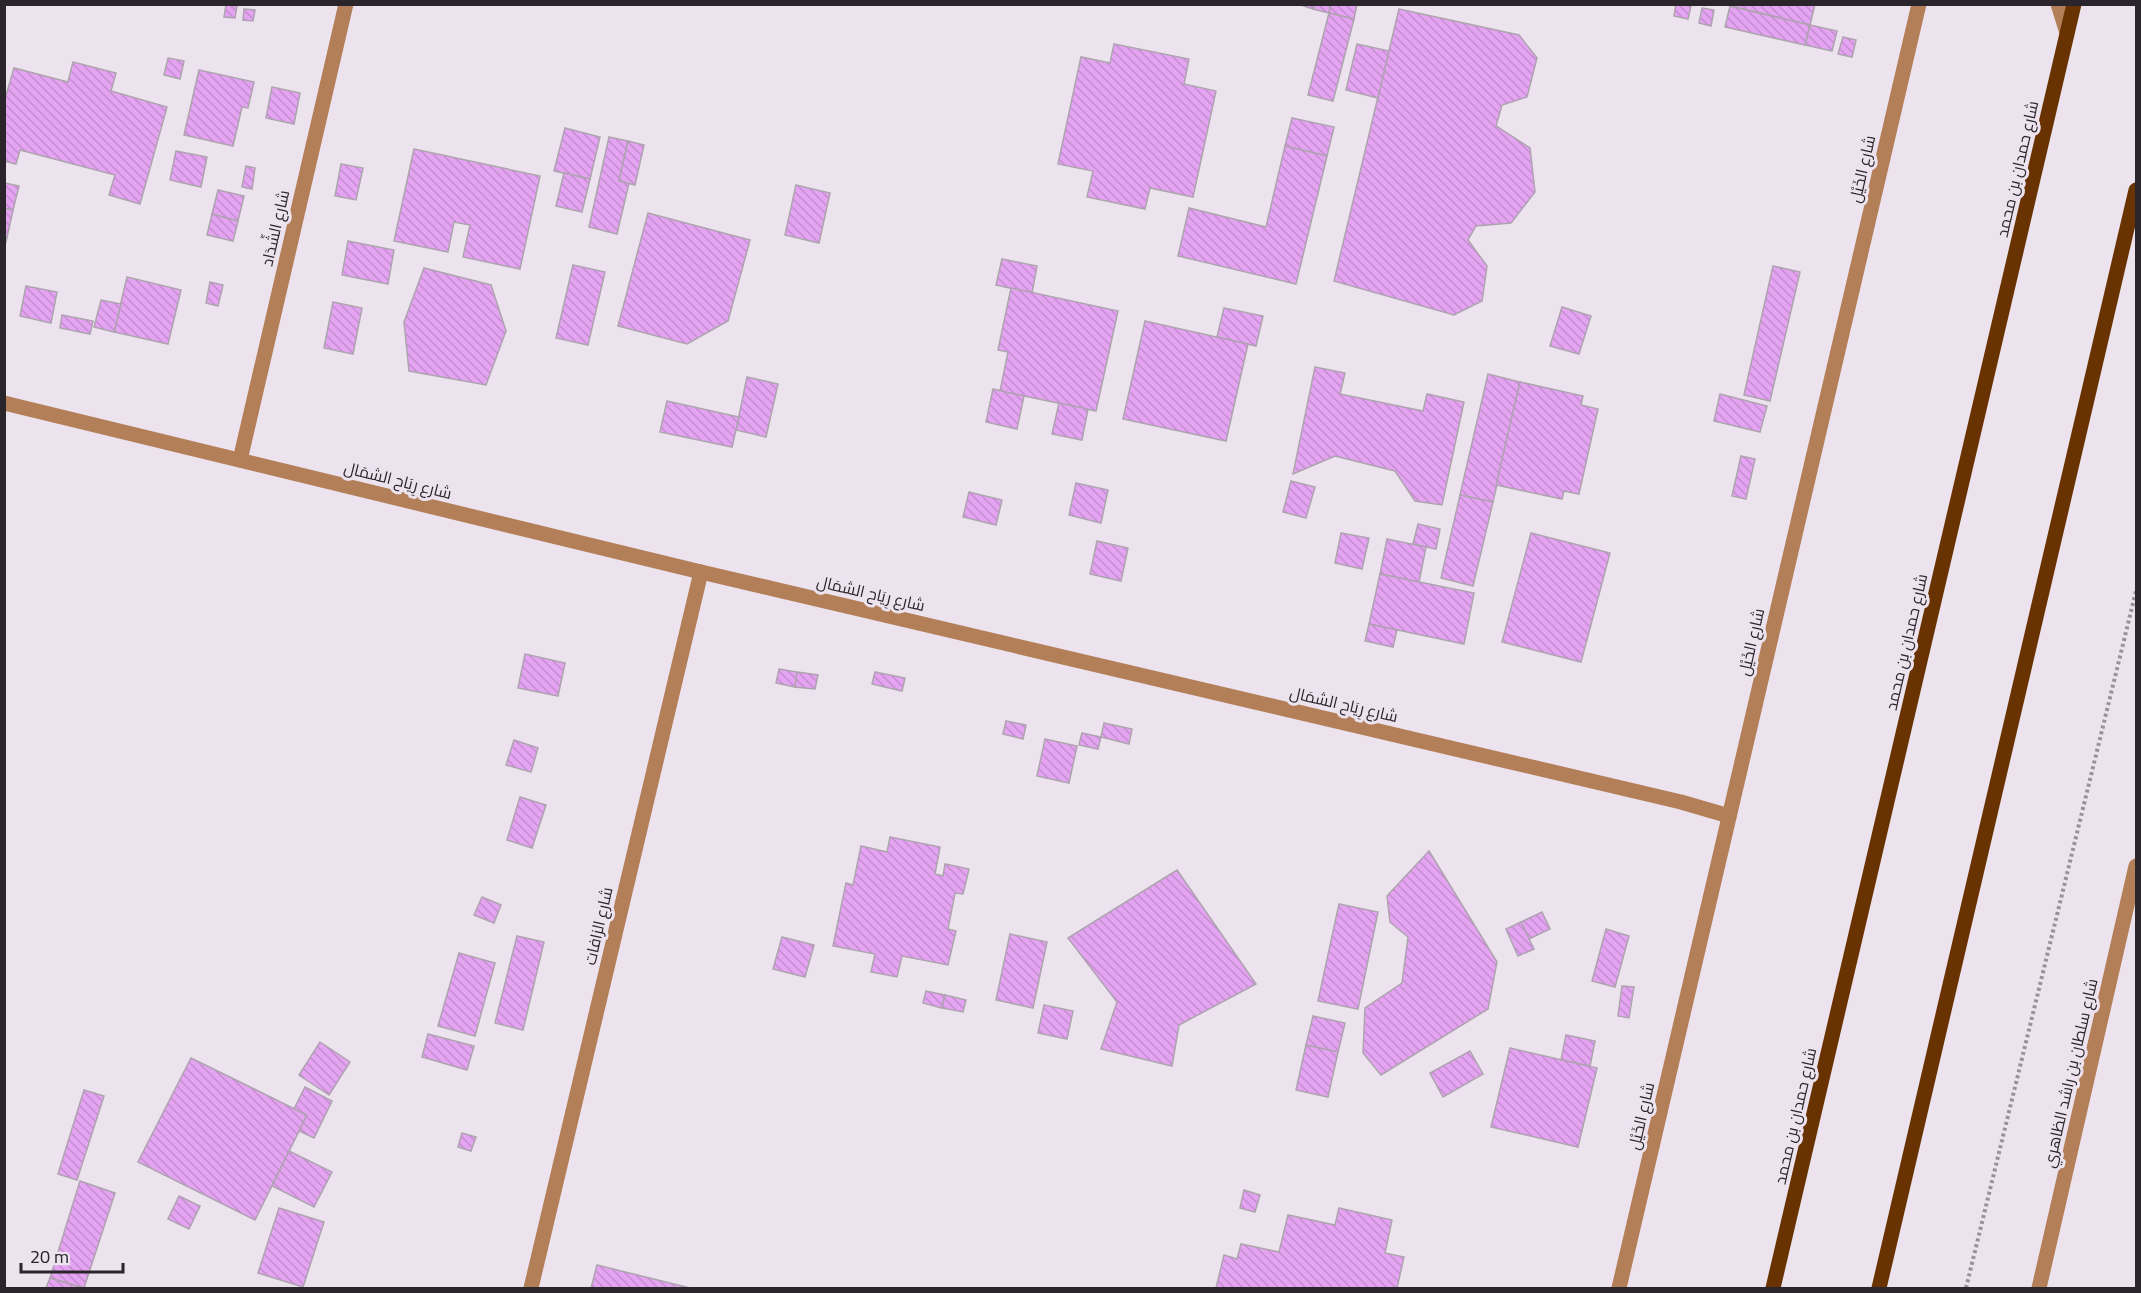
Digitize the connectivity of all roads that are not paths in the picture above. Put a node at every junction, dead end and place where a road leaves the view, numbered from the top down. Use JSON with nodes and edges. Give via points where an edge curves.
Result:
{"nodes":[{"id":1,"x":346,"y":4,"type":"edge"},
{"id":2,"x":1919,"y":4,"type":"edge"},
{"id":3,"x":2058,"y":4,"type":"edge"},
{"id":4,"x":2074,"y":4,"type":"edge"},
{"id":5,"x":2067,"y":33,"type":"junction"},
{"id":6,"x":2136,"y":190,"type":"edge"},
{"id":7,"x":4,"y":403,"type":"edge"},
{"id":8,"x":240,"y":460,"type":"junction"},
{"id":9,"x":701,"y":572,"type":"junction"},
{"id":10,"x":1729,"y":816,"type":"junction"},
{"id":11,"x":2136,"y":866,"type":"edge"},
{"id":12,"x":531,"y":1288,"type":"edge"},
{"id":13,"x":1619,"y":1288,"type":"edge"},
{"id":14,"x":1773,"y":1288,"type":"edge"},
{"id":15,"x":1879,"y":1288,"type":"edge"},
{"id":16,"x":2039,"y":1288,"type":"edge"}],
"edges":[{"from":1,"to":8,"type":"street","name":"شارع الشِّدَاد"},
{"from":2,"to":10,"type":"street","name":"شارع الخَيْل"},
{"from":3,"to":5,"type":"street"},
{"from":4,"to":5,"type":"main road","name":"شارع حمدان بن محمد"},
{"from":5,"to":14,"type":"main road","name":"شارع حمدان بن محمد"},
{"from":6,"to":15,"type":"main road"},
{"from":7,"to":8,"type":"street","name":"شارع رِيَاح الشمَال"},
{"from":8,"to":9,"type":"street","name":"شارع رِيَاح الشمَال"},
{"from":9,"to":10,"type":"street","name":"شارع رِيَاح الشمَال"},
{"from":9,"to":12,"type":"street","name":"شارع الزافات"},
{"from":10,"to":13,"type":"street","name":"شارع الخَيْل"},
{"from":11,"to":16,"type":"street","name":"شارع سلطان بن راشد الظاهري"}]}
